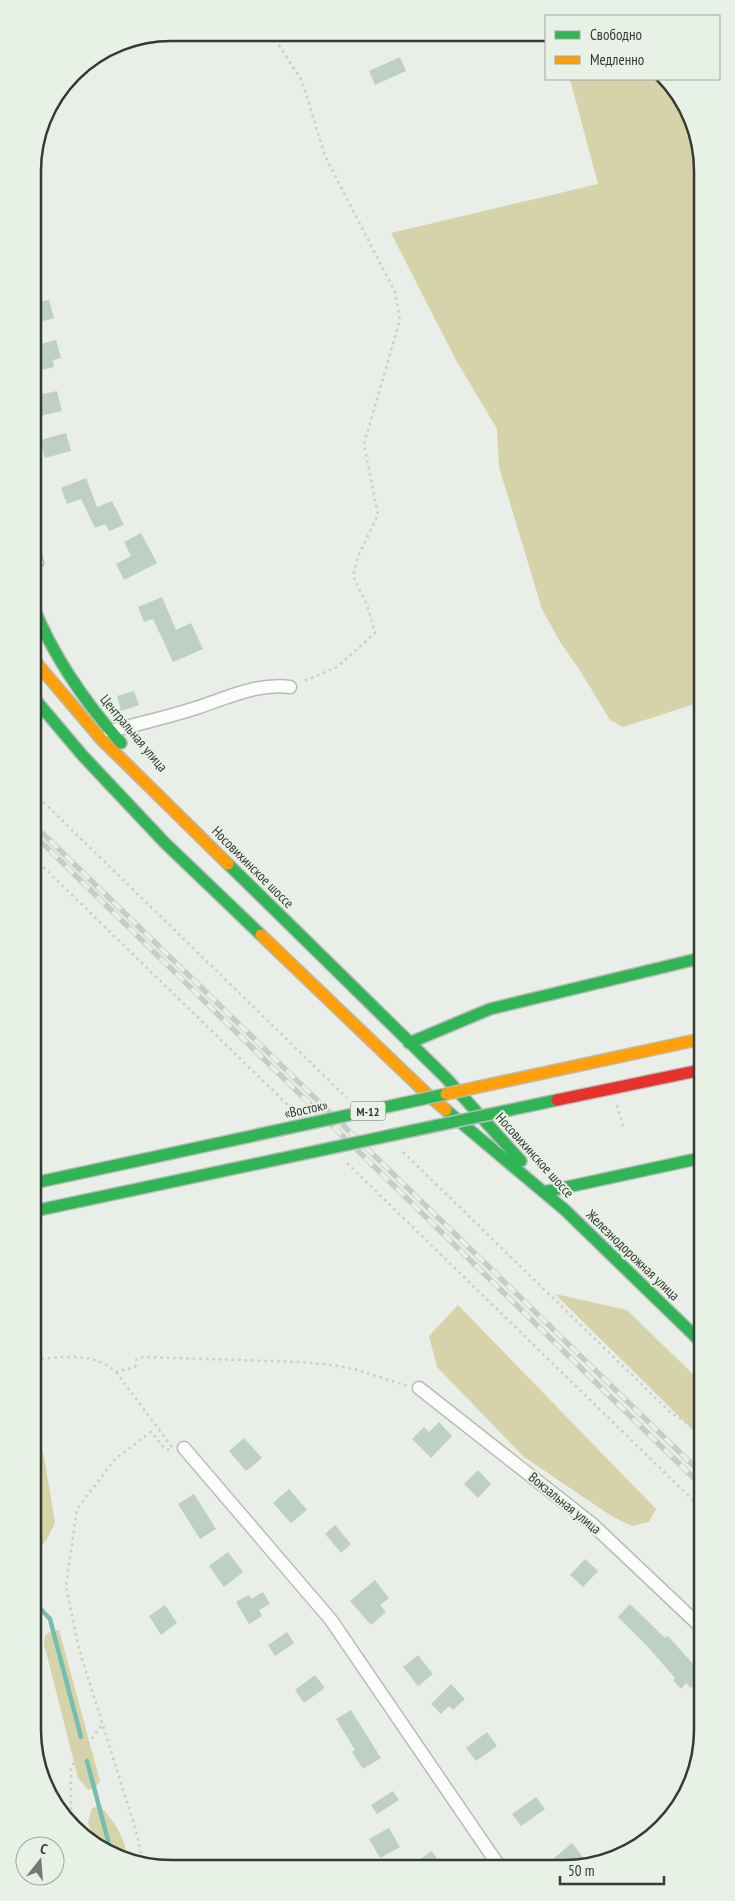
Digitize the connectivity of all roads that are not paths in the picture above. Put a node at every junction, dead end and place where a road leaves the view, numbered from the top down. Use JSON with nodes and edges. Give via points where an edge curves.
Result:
{"nodes":[{"id":1,"x":42,"y":624,"type":"edge"},
{"id":2,"x":42,"y":669,"type":"edge"},
{"id":3,"x":290,"y":687,"type":"road end"},
{"id":4,"x":42,"y":707,"type":"edge"},
{"id":5,"x":110,"y":731,"type":"junction"},
{"id":6,"x":231,"y":867,"type":"junction"},
{"id":7,"x":693,"y":960,"type":"edge"},
{"id":8,"x":693,"y":1041,"type":"edge"},
{"id":9,"x":409,"y":1042,"type":"junction"},
{"id":10,"x":693,"y":1072,"type":"edge"},
{"id":11,"x":693,"y":1160,"type":"edge"},
{"id":12,"x":41,"y":1181,"type":"edge"},
{"id":13,"x":546,"y":1192,"type":"junction"},
{"id":14,"x":41,"y":1209,"type":"edge"},
{"id":15,"x":565,"y":1210,"type":"joint"},
{"id":16,"x":693,"y":1335,"type":"edge"},
{"id":17,"x":419,"y":1388,"type":"road end"},
{"id":18,"x":184,"y":1448,"type":"dead end"},
{"id":19,"x":693,"y":1620,"type":"edge"},
{"id":20,"x":495,"y":1860,"type":"edge"}],
"edges":[{"from":1,"to":5,"type":"main road","name":"Центральная улица","via":[[54,654]]},
{"from":2,"to":6,"type":"main road","name":"Носовихинское шоссе","via":[[102,739]]},
{"from":3,"to":5,"type":"street","via":[[256,688]]},
{"from":4,"to":13,"type":"main road","name":"Носовихинское шоссе","via":[[165,843],[428,1095]]},
{"from":5,"to":6,"type":"main road","name":"Центральная улица"},
{"from":6,"to":9,"type":"main road","name":"Носовихинское шоссе"},
{"from":7,"to":9,"type":"main road","via":[[490,1009]]},
{"from":8,"to":12,"type":"main road","name":"«Восток»","number":"М-12","bridge":true},
{"from":9,"to":13,"type":"main road","name":"Носовихинское шоссе","via":[[446,1078]]},
{"from":10,"to":14,"type":"main road","number":"М-12","bridge":true},
{"from":11,"to":13,"type":"main road"},
{"from":13,"to":15,"type":"main road","name":"Носовихинское шоссе"},
{"from":15,"to":16,"type":"main road","name":"Железнодорожная улица"},
{"from":17,"to":19,"type":"street","name":"Вокзальная улица","via":[[592,1524]]},
{"from":18,"to":20,"type":"street","via":[[332,1620]]}]}
